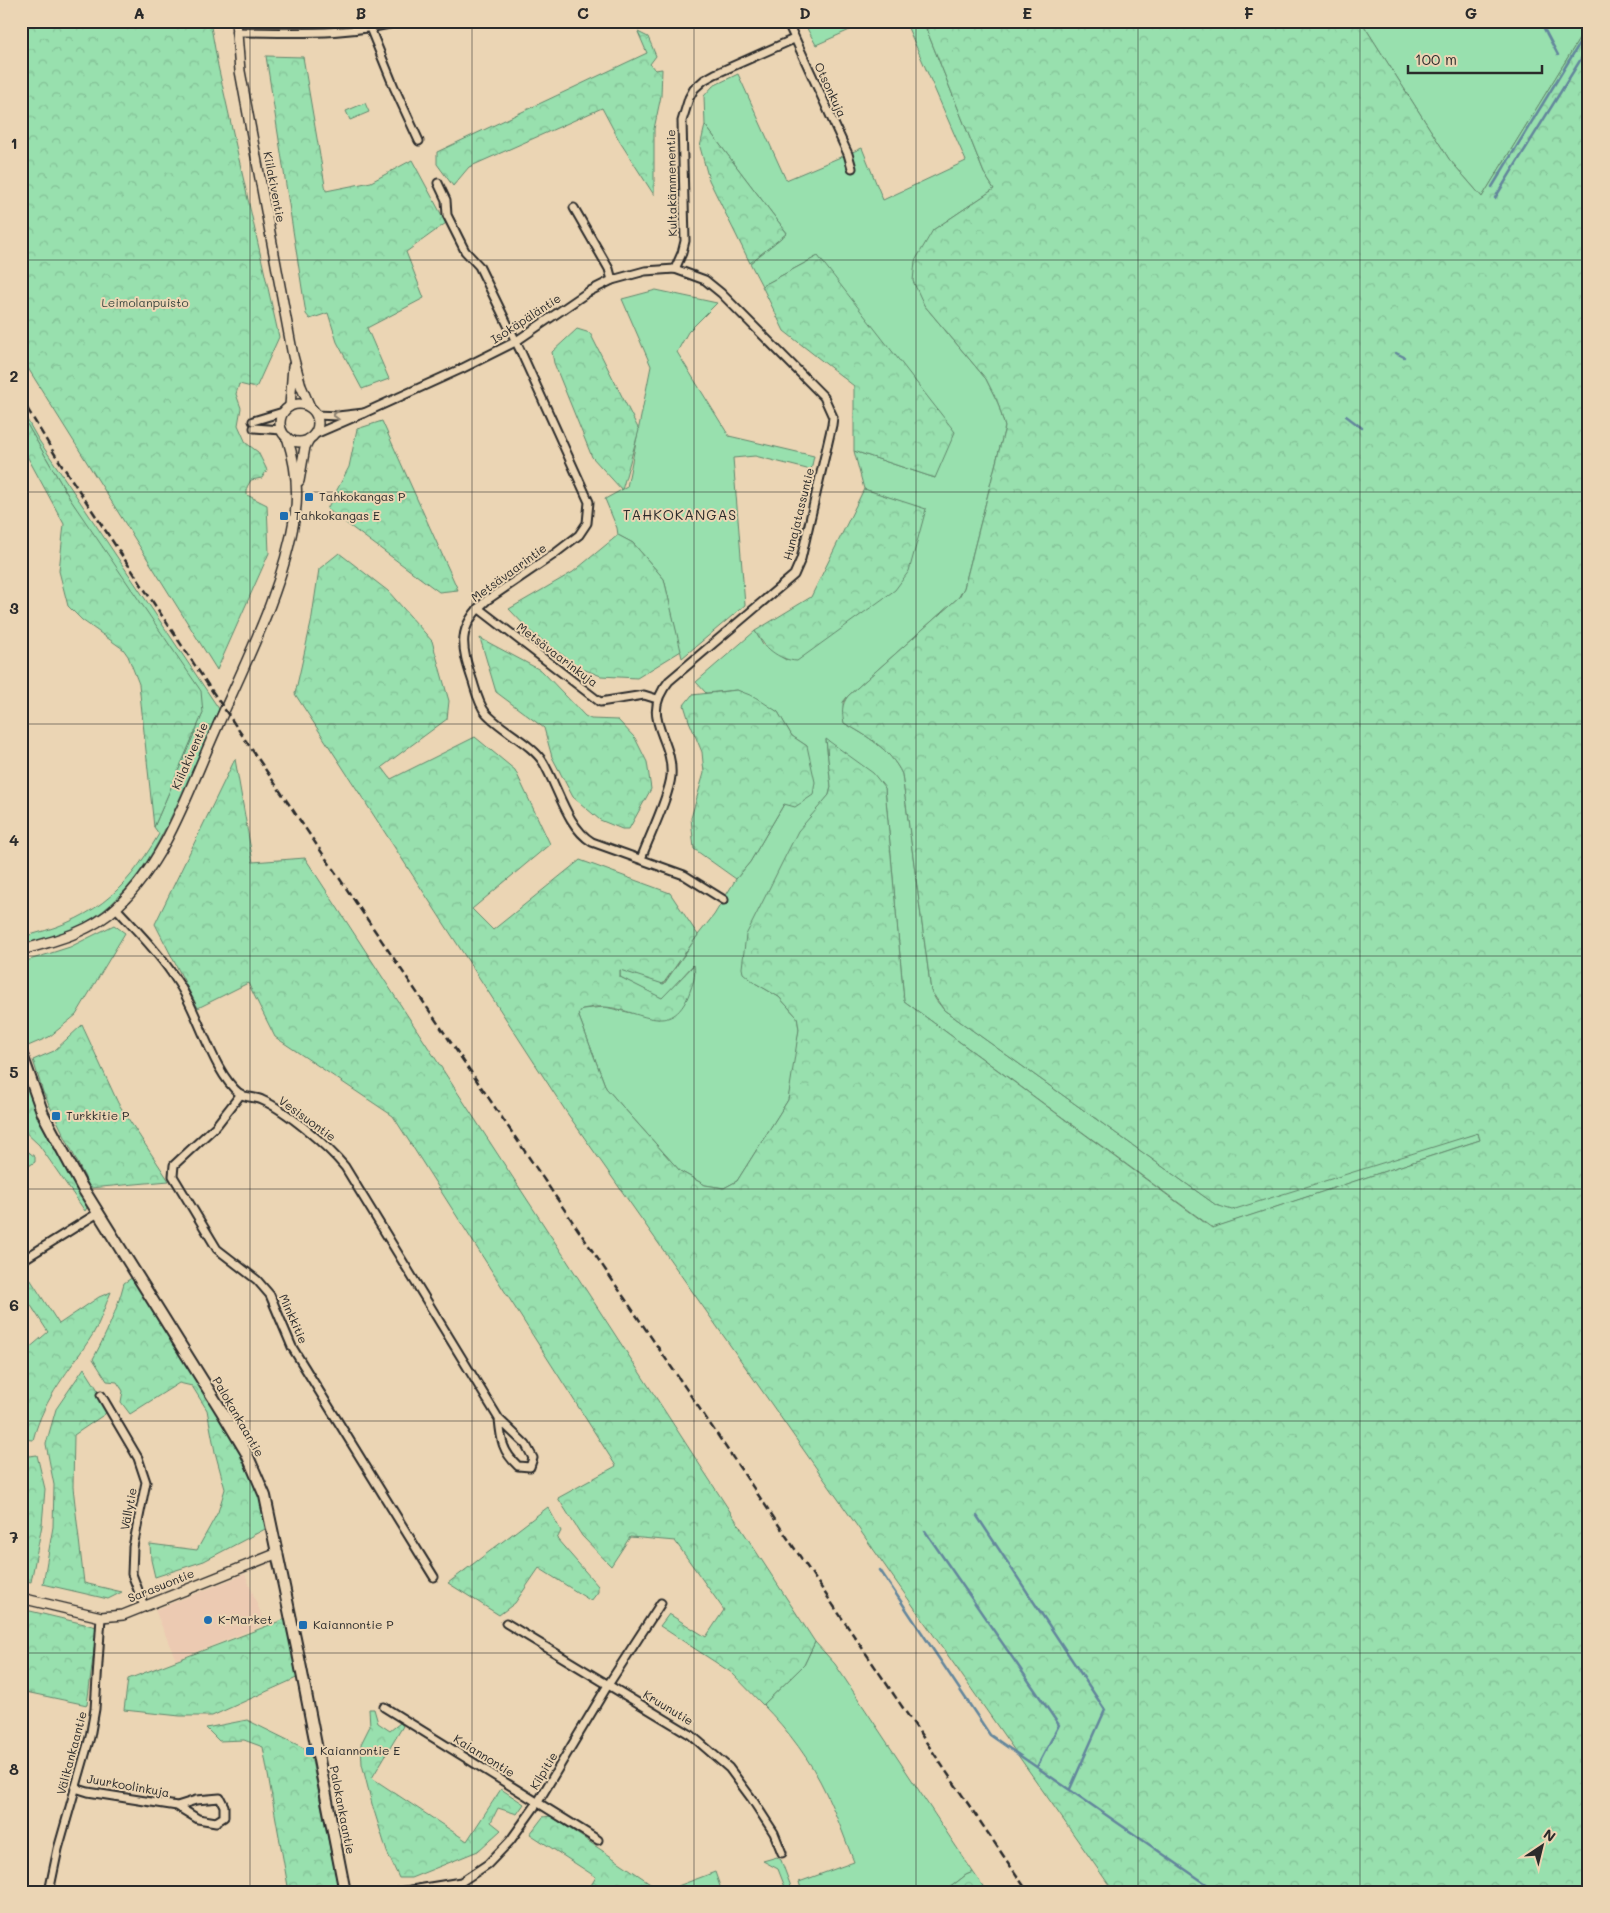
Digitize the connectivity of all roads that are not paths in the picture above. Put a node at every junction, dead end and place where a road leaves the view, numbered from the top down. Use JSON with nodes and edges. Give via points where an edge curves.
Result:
{"nodes":[{"id":1,"x":236,"y":21,"type":"edge"},
{"id":2,"x":402,"y":21,"type":"edge"},
{"id":3,"x":787,"y":21,"type":"edge"},
{"id":4,"x":370,"y":28,"type":"junction"},
{"id":5,"x":236,"y":32,"type":"junction"},
{"id":6,"x":794,"y":39,"type":"junction"},
{"id":7,"x":419,"y":141,"type":"dead end"},
{"id":8,"x":852,"y":168,"type":"dead end"},
{"id":9,"x":438,"y":183,"type":"dead end"},
{"id":10,"x":574,"y":208,"type":"dead end"},
{"id":11,"x":675,"y":269,"type":"junction"},
{"id":12,"x":612,"y":280,"type":"junction"},
{"id":13,"x":515,"y":342,"type":"junction"},
{"id":14,"x":293,"y":356,"type":"junction"},
{"id":15,"x":310,"y":407,"type":"junction"},
{"id":16,"x":287,"y":409,"type":"junction"},
{"id":17,"x":364,"y":413,"type":"junction"},
{"id":18,"x":316,"y":415,"type":"junction"},
{"id":19,"x":284,"y":434,"type":"junction"},
{"id":20,"x":311,"y":437,"type":"junction"},
{"id":21,"x":296,"y":503,"type":"junction"},
{"id":22,"x":478,"y":608,"type":"junction"},
{"id":23,"x":657,"y":699,"type":"junction"},
{"id":24,"x":641,"y":859,"type":"junction"},
{"id":25,"x":724,"y":900,"type":"dead end"},
{"id":26,"x":116,"y":908,"type":"junction"},
{"id":27,"x":21,"y":950,"type":"edge"},
{"id":28,"x":21,"y":1052,"type":"edge"},
{"id":29,"x":241,"y":1094,"type":"junction"},
{"id":30,"x":98,"y":1212,"type":"junction"},
{"id":31,"x":21,"y":1261,"type":"edge"},
{"id":32,"x":101,"y":1395,"type":"dead end"},
{"id":33,"x":500,"y":1419,"type":"junction"},
{"id":34,"x":278,"y":1553,"type":"junction"},
{"id":35,"x":434,"y":1577,"type":"dead end"},
{"id":36,"x":21,"y":1598,"type":"edge"},
{"id":37,"x":662,"y":1603,"type":"dead end"},
{"id":38,"x":144,"y":1606,"type":"junction"},
{"id":39,"x":101,"y":1617,"type":"junction"},
{"id":40,"x":506,"y":1623,"type":"dead end"},
{"id":41,"x":608,"y":1685,"type":"junction"},
{"id":42,"x":384,"y":1707,"type":"dead end"},
{"id":43,"x":76,"y":1788,"type":"junction"},
{"id":44,"x":538,"y":1802,"type":"junction"},
{"id":45,"x":177,"y":1806,"type":"junction"},
{"id":46,"x":598,"y":1840,"type":"dead end"},
{"id":47,"x":782,"y":1852,"type":"dead end"},
{"id":48,"x":49,"y":1892,"type":"edge"},
{"id":49,"x":345,"y":1892,"type":"edge"},
{"id":50,"x":399,"y":1892,"type":"edge"}],
"edges":[{"from":1,"to":5,"type":"street","name":"Kiilakiventie"},
{"from":2,"to":4,"type":"street"},
{"from":3,"to":6,"type":"street","name":"Otsonkuja"},
{"from":4,"to":5,"type":"street","via":[[331,32]]},
{"from":4,"to":7,"type":"street"},
{"from":5,"to":14,"type":"street","name":"Kiilakiventie","via":[[240,71]]},
{"from":6,"to":8,"type":"street","name":"Otsonkuja"},
{"from":6,"to":11,"type":"street","name":"Kultakämmenentie","via":[[704,80],[689,98],[682,121],[685,241]]},
{"from":9,"to":13,"type":"street","name":"Metsävaarintie","via":[[446,200],[447,215],[464,251],[479,266]]},
{"from":10,"to":12,"type":"street","via":[[609,268]]},
{"from":11,"to":12,"type":"street","name":"Isokäpäläntie","via":[[645,271]]},
{"from":11,"to":23,"type":"street","name":"Hunajatassuntie","via":[[705,280],[721,294],[824,397],[833,417],[801,559],[794,575],[669,681]]},
{"from":12,"to":13,"type":"street","name":"Isokäpäläntie","via":[[588,292]]},
{"from":13,"to":17,"type":"street","name":"Isokäpäläntie"},
{"from":13,"to":22,"type":"street","name":"Metsävaarintie","via":[[588,496],[589,515],[579,535]]},
{"from":14,"to":15,"type":"street","name":"Kiilakiventie"},
{"from":14,"to":16,"type":"street","name":"Kiilakiventie"},
{"from":15,"to":16,"type":"street","via":[[300,404]]},
{"from":15,"to":18,"type":"street"},
{"from":16,"to":19,"type":"street","via":[[280,422]]},
{"from":16,"to":19,"type":"street","via":[[254,424]]},
{"from":17,"to":18,"type":"street","name":"Isokäpäläntie","one_way":true},
{"from":17,"to":20,"type":"street","name":"Isokäpäläntie"},
{"from":18,"to":20,"type":"street","via":[[318,426]]},
{"from":19,"to":20,"type":"street","via":[[299,442]]},
{"from":19,"to":21,"type":"street","name":"Kiilakiventie","via":[[293,458]]},
{"from":20,"to":21,"type":"street","name":"Kiilakiventie","via":[[305,448]]},
{"from":21,"to":26,"type":"street","name":"Kiilakiventie","via":[[290,543],[277,586],[167,840],[144,878]]},
{"from":22,"to":23,"type":"street","name":"Metsävaarinkuja","via":[[600,702],[644,696]]},
{"from":22,"to":24,"type":"street","name":"Metsävaarintie","via":[[466,628],[463,654],[484,711],[539,756],[579,832],[592,842]]},
{"from":23,"to":24,"type":"street","via":[[656,714],[671,773]]},
{"from":24,"to":25,"type":"street","name":"Metsävaarintie","via":[[684,875]]},
{"from":26,"to":27,"type":"street","name":"Kiilakiventie","via":[[64,939]]},
{"from":26,"to":29,"type":"street","via":[[179,983],[218,1064]]},
{"from":28,"to":30,"type":"main road","name":"Palokankaantie","via":[[43,1114]]},
{"from":29,"to":33,"type":"street","name":"Vesisuontie","via":[[262,1100],[279,1111],[331,1150],[345,1166]]},
{"from":29,"to":35,"type":"street","name":"Minkkitie","via":[[216,1126],[174,1164],[173,1176],[217,1249],[257,1280],[270,1295],[292,1347]]},
{"from":30,"to":31,"type":"street"},
{"from":30,"to":34,"type":"main road","name":"Palokankaantie","via":[[246,1452],[265,1496]]},
{"from":32,"to":38,"type":"street","name":"Vällytie","via":[[138,1458],[146,1482],[133,1546],[132,1574]]},
{"from":33,"to":33,"type":"street","name":"Vesisuontie","via":[[500,1434],[507,1455],[518,1466],[530,1467],[532,1458],[526,1445]]},
{"from":34,"to":38,"type":"street","name":"Sarasuontie"},
{"from":34,"to":49,"type":"main road","name":"Palokankaantie"},
{"from":36,"to":39,"type":"street","name":"Sarasuontie"},
{"from":37,"to":41,"type":"street","name":"Kilpitie"},
{"from":38,"to":39,"type":"street","name":"Sarasuontie","via":[[123,1615]]},
{"from":39,"to":43,"type":"street","name":"Välikankaantie","via":[[95,1709]]},
{"from":40,"to":41,"type":"street","name":"Kruunutie"},
{"from":41,"to":44,"type":"street","name":"Kilpitie"},
{"from":41,"to":47,"type":"street","name":"Kruunutie","via":[[691,1735],[729,1768],[752,1798]]},
{"from":42,"to":44,"type":"street","name":"Kaiannontie"},
{"from":43,"to":45,"type":"street","name":"Juurkoolinkuja"},
{"from":43,"to":48,"type":"street","name":"Välikankaantie"},
{"from":44,"to":46,"type":"street","name":"Kaiannontie"},
{"from":44,"to":50,"type":"street","name":"Kilpitie","via":[[510,1841],[488,1864],[461,1882]]},
{"from":45,"to":45,"type":"street","name":"Juurkoolinkuja","via":[[198,1819],[216,1822],[224,1817],[220,1798]]}]}
